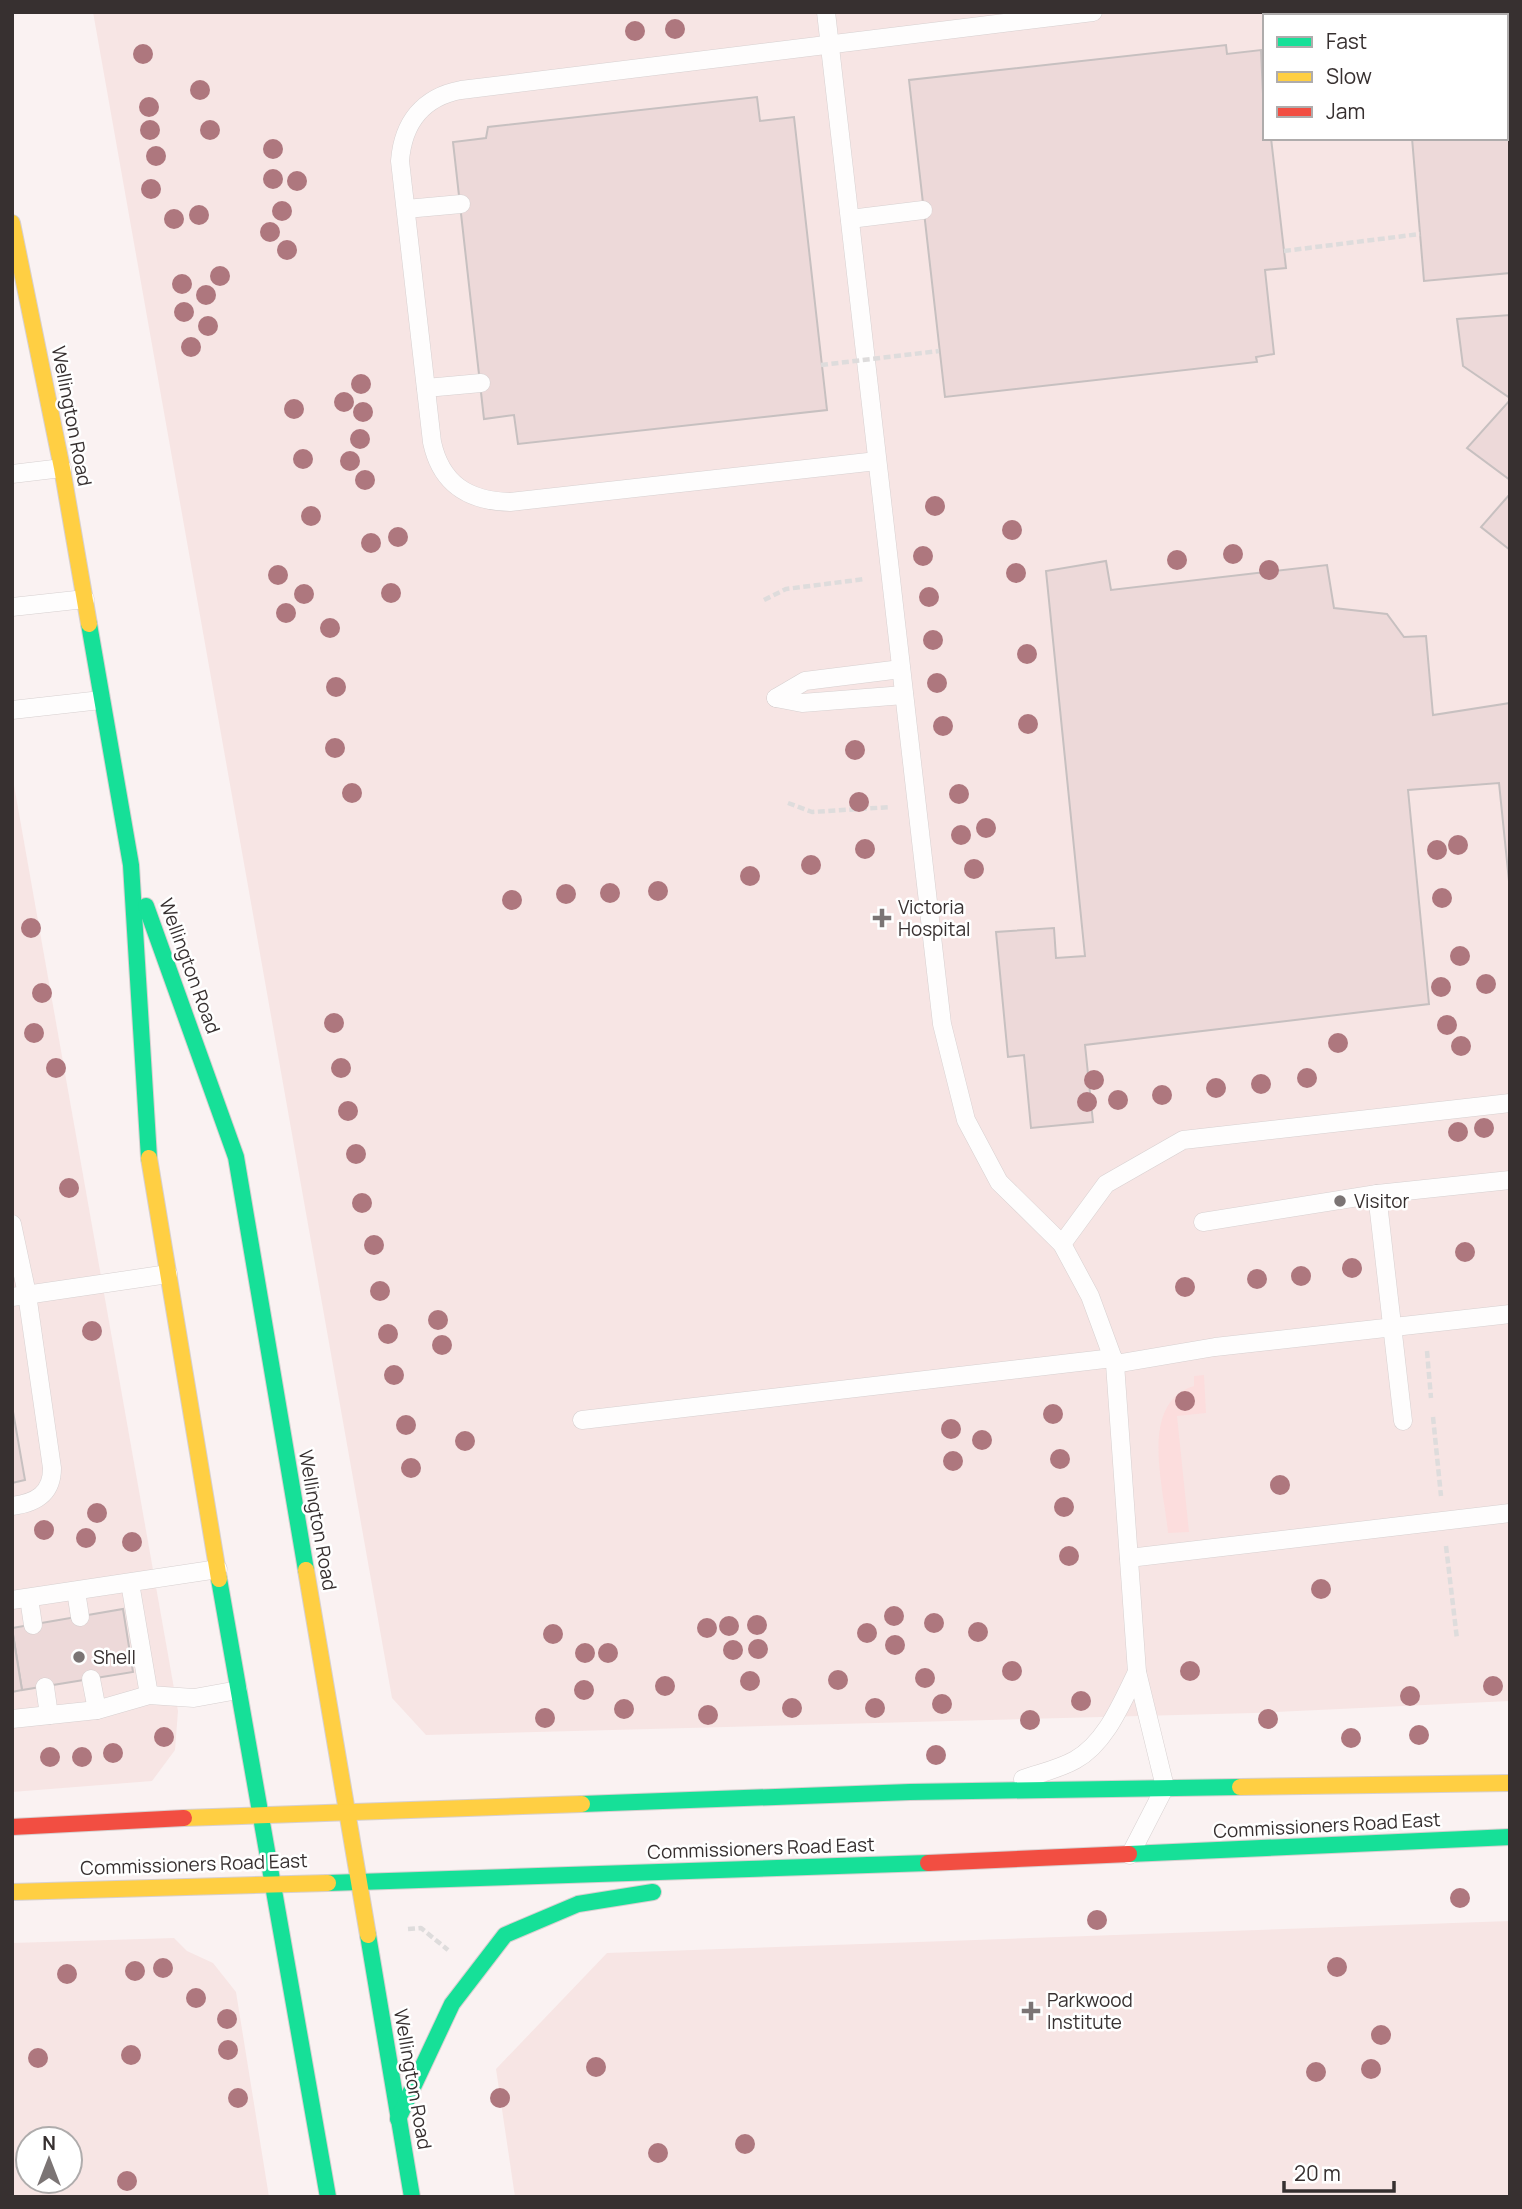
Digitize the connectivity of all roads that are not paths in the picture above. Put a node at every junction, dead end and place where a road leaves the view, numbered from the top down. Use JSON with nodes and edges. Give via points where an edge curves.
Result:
{"nodes":[{"id":1,"x":827,"y":12,"type":"edge"},
{"id":2,"x":1093,"y":12,"type":"edge"},
{"id":3,"x":830,"y":47,"type":"junction"},
{"id":4,"x":461,"y":204,"type":"dead end"},
{"id":5,"x":406,"y":209,"type":"junction"},
{"id":6,"x":923,"y":210,"type":"dead end"},
{"id":7,"x":850,"y":219,"type":"junction"},
{"id":8,"x":12,"y":223,"type":"edge"},
{"id":9,"x":481,"y":383,"type":"dead end"},
{"id":10,"x":426,"y":388,"type":"junction"},
{"id":11,"x":877,"y":461,"type":"junction"},
{"id":12,"x":62,"y":468,"type":"junction"},
{"id":13,"x":12,"y":474,"type":"edge"},
{"id":14,"x":85,"y":599,"type":"junction"},
{"id":15,"x":12,"y":607,"type":"edge"},
{"id":16,"x":901,"y":669,"type":"junction"},
{"id":17,"x":904,"y":695,"type":"junction"},
{"id":18,"x":102,"y":699,"type":"junction"},
{"id":19,"x":12,"y":710,"type":"edge"},
{"id":20,"x":131,"y":865,"type":"junction"},
{"id":21,"x":1510,"y":1103,"type":"edge"},
{"id":22,"x":1510,"y":1180,"type":"edge"},
{"id":23,"x":1377,"y":1194,"type":"junction"},
{"id":24,"x":1203,"y":1222,"type":"dead end"},
{"id":25,"x":12,"y":1224,"type":"edge"},
{"id":26,"x":1062,"y":1244,"type":"junction"},
{"id":27,"x":167,"y":1274,"type":"junction"},
{"id":28,"x":20,"y":1295,"type":"edge"},
{"id":29,"x":1510,"y":1314,"type":"edge"},
{"id":30,"x":1393,"y":1327,"type":"junction"},
{"id":31,"x":1114,"y":1361,"type":"junction"},
{"id":32,"x":582,"y":1420,"type":"dead end"},
{"id":33,"x":1403,"y":1421,"type":"dead end"},
{"id":34,"x":12,"y":1506,"type":"edge"},
{"id":35,"x":1510,"y":1513,"type":"edge"},
{"id":36,"x":1129,"y":1558,"type":"junction"},
{"id":37,"x":218,"y":1569,"type":"junction"},
{"id":38,"x":130,"y":1583,"type":"junction"},
{"id":39,"x":75,"y":1591,"type":"junction"},
{"id":40,"x":21,"y":1599,"type":"edge"},
{"id":41,"x":80,"y":1617,"type":"dead end"},
{"id":42,"x":33,"y":1625,"type":"dead end"},
{"id":43,"x":1137,"y":1672,"type":"junction"},
{"id":44,"x":91,"y":1679,"type":"dead end"},
{"id":45,"x":45,"y":1687,"type":"dead end"},
{"id":46,"x":238,"y":1690,"type":"junction"},
{"id":47,"x":149,"y":1695,"type":"junction"},
{"id":48,"x":97,"y":1710,"type":"junction"},
{"id":49,"x":49,"y":1715,"type":"junction"},
{"id":50,"x":12,"y":1720,"type":"edge"},
{"id":51,"x":1510,"y":1783,"type":"edge"},
{"id":52,"x":1165,"y":1787,"type":"junction"},
{"id":53,"x":993,"y":1791,"type":"junction"},
{"id":54,"x":347,"y":1814,"type":"junction"},
{"id":55,"x":260,"y":1816,"type":"junction"},
{"id":56,"x":12,"y":1828,"type":"edge"},
{"id":57,"x":1510,"y":1837,"type":"edge"},
{"id":58,"x":1130,"y":1855,"type":"junction"},
{"id":59,"x":786,"y":1869,"type":"junction"},
{"id":60,"x":358,"y":1880,"type":"junction"},
{"id":61,"x":270,"y":1882,"type":"junction"},
{"id":62,"x":12,"y":1892,"type":"edge"},
{"id":63,"x":398,"y":2119,"type":"junction"},
{"id":64,"x":328,"y":2197,"type":"edge"},
{"id":65,"x":412,"y":2197,"type":"edge"}],
"edges":[{"from":1,"to":3,"type":"lane"},
{"from":2,"to":3,"type":"lane"},
{"from":3,"to":5,"type":"lane","via":[[444,93],[420,109],[402,142]]},
{"from":3,"to":7,"type":"lane"},
{"from":4,"to":5,"type":"lane"},
{"from":5,"to":10,"type":"lane"},
{"from":6,"to":7,"type":"lane"},
{"from":7,"to":11,"type":"lane"},
{"from":8,"to":12,"type":"main road","name":"Wellington Road"},
{"from":9,"to":10,"type":"lane"},
{"from":10,"to":11,"type":"lane","via":[[440,469],[459,489],[489,501]]},
{"from":11,"to":16,"type":"lane"},
{"from":12,"to":13,"type":"lane"},
{"from":12,"to":14,"type":"main road","name":"Wellington Road"},
{"from":14,"to":15,"type":"lane"},
{"from":14,"to":18,"type":"main road","name":"Wellington Road"},
{"from":16,"to":17,"type":"lane"},
{"from":16,"to":17,"type":"lane","via":[[805,681],[776,698],[802,703]]},
{"from":17,"to":26,"type":"lane","via":[[942,1024],[966,1120],[999,1182]]},
{"from":18,"to":19,"type":"lane"},
{"from":18,"to":20,"type":"main road","name":"Wellington Road"},
{"from":20,"to":27,"type":"main road","name":"Wellington Road","via":[[150,1170]]},
{"from":20,"to":54,"type":"main road","name":"Wellington Road","via":[[236,1157]]},
{"from":21,"to":26,"type":"lane","via":[[1183,1140],[1106,1184]]},
{"from":22,"to":23,"type":"lane"},
{"from":23,"to":24,"type":"lane"},
{"from":23,"to":30,"type":"lane"},
{"from":25,"to":28,"type":"lane"},
{"from":26,"to":31,"type":"lane","via":[[1090,1296]]},
{"from":27,"to":28,"type":"lane"},
{"from":27,"to":37,"type":"main road","name":"Wellington Road"},
{"from":28,"to":34,"type":"lane","via":[[52,1474],[49,1488],[39,1499]]},
{"from":29,"to":30,"type":"lane"},
{"from":30,"to":31,"type":"lane"},
{"from":30,"to":33,"type":"lane"},
{"from":31,"to":32,"type":"lane"},
{"from":31,"to":36,"type":"lane"},
{"from":35,"to":36,"type":"lane"},
{"from":36,"to":43,"type":"lane"},
{"from":37,"to":38,"type":"lane"},
{"from":37,"to":46,"type":"main road","name":"Wellington Road"},
{"from":38,"to":39,"type":"lane"},
{"from":38,"to":47,"type":"lane"},
{"from":39,"to":40,"type":"lane"},
{"from":39,"to":41,"type":"lane"},
{"from":40,"to":42,"type":"lane"},
{"from":43,"to":52,"type":"lane"},
{"from":43,"to":53,"type":"lane","via":[[1105,1731],[1085,1752]]},
{"from":44,"to":48,"type":"lane"},
{"from":45,"to":49,"type":"lane"},
{"from":46,"to":47,"type":"lane","via":[[194,1698]]},
{"from":46,"to":55,"type":"main road","name":"Wellington Road"},
{"from":47,"to":48,"type":"lane"},
{"from":48,"to":49,"type":"lane"},
{"from":49,"to":50,"type":"lane"},
{"from":51,"to":52,"type":"main road","name":"Commissioners Road East"},
{"from":52,"to":53,"type":"main road","name":"Commissioners Road East"},
{"from":52,"to":58,"type":"lane"},
{"from":53,"to":54,"type":"main road","name":"Commissioners Road East"},
{"from":54,"to":55,"type":"main road","name":"Commissioners Road East"},
{"from":54,"to":60,"type":"main road","name":"Wellington Road"},
{"from":55,"to":56,"type":"main road","name":"Commissioners Road East"},
{"from":55,"to":61,"type":"main road","name":"Wellington Road"},
{"from":57,"to":58,"type":"main road","name":"Commissioners Road East"},
{"from":58,"to":59,"type":"main road","name":"Commissioners Road East"},
{"from":59,"to":60,"type":"main road","name":"Commissioners Road East"},
{"from":59,"to":63,"type":"main road","via":[[578,1904],[505,1935],[452,2004]]},
{"from":60,"to":61,"type":"main road","name":"Commissioners Road East"},
{"from":60,"to":63,"type":"main road","name":"Wellington Road"},
{"from":61,"to":62,"type":"main road","name":"Commissioners Road East"},
{"from":61,"to":64,"type":"main road","name":"Wellington Road"},
{"from":63,"to":65,"type":"main road","name":"Wellington Road"}]}
